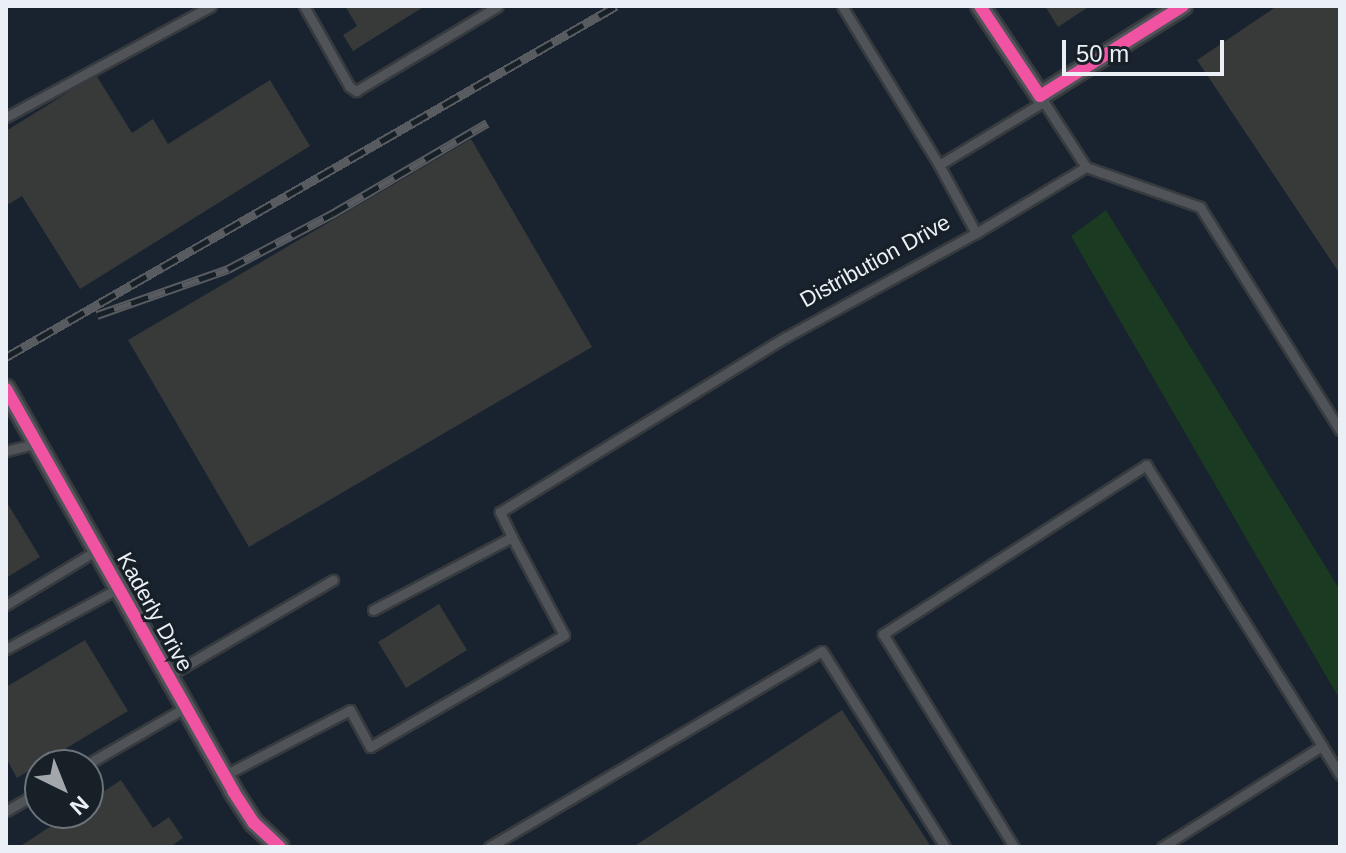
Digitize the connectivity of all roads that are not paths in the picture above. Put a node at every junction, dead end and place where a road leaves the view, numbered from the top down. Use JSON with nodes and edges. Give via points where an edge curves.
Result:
{"nodes":[{"id":1,"x":211,"y":6,"type":"edge"},
{"id":2,"x":304,"y":6,"type":"edge"},
{"id":3,"x":498,"y":6,"type":"edge"},
{"id":4,"x":842,"y":6,"type":"edge"},
{"id":5,"x":980,"y":6,"type":"edge"},
{"id":6,"x":1183,"y":6,"type":"edge"},
{"id":7,"x":1042,"y":99,"type":"junction"},
{"id":8,"x":6,"y":117,"type":"edge"},
{"id":9,"x":939,"y":165,"type":"junction"},
{"id":10,"x":1086,"y":167,"type":"junction"},
{"id":11,"x":976,"y":233,"type":"junction"},
{"id":12,"x":6,"y":389,"type":"edge"},
{"id":13,"x":1340,"y":430,"type":"edge"},
{"id":14,"x":37,"y":443,"type":"junction"},
{"id":15,"x":6,"y":451,"type":"edge"},
{"id":16,"x":512,"y":537,"type":"junction"},
{"id":17,"x":97,"y":550,"type":"junction"},
{"id":18,"x":333,"y":580,"type":"dead end"},
{"id":19,"x":119,"y":588,"type":"junction"},
{"id":20,"x":6,"y":605,"type":"edge"},
{"id":21,"x":373,"y":610,"type":"dead end"},
{"id":22,"x":6,"y":649,"type":"edge"},
{"id":23,"x":168,"y":676,"type":"junction"},
{"id":24,"x":186,"y":707,"type":"junction"},
{"id":25,"x":1322,"y":746,"type":"junction"},
{"id":26,"x":104,"y":755,"type":"edge"},
{"id":27,"x":225,"y":775,"type":"junction"},
{"id":28,"x":1340,"y":775,"type":"edge"},
{"id":29,"x":24,"y":800,"type":"edge"},
{"id":30,"x":6,"y":811,"type":"edge"},
{"id":31,"x":280,"y":847,"type":"edge"},
{"id":32,"x":489,"y":847,"type":"edge"},
{"id":33,"x":945,"y":847,"type":"edge"},
{"id":34,"x":1014,"y":847,"type":"edge"},
{"id":35,"x":1162,"y":847,"type":"edge"}],
"edges":[{"from":1,"to":8,"type":"lane"},
{"from":2,"to":3,"type":"lane","via":[[356,91]]},
{"from":4,"to":9,"type":"lane"},
{"from":5,"to":7,"type":"street"},
{"from":6,"to":7,"type":"street"},
{"from":7,"to":9,"type":"lane"},
{"from":7,"to":10,"type":"lane"},
{"from":9,"to":11,"type":"lane"},
{"from":10,"to":11,"type":"lane","name":"Distribution Drive"},
{"from":10,"to":13,"type":"lane","via":[[1200,207]]},
{"from":11,"to":16,"type":"lane","name":"Distribution Drive","via":[[786,337],[500,512]]},
{"from":12,"to":14,"type":"street","name":"Kaderly Drive"},
{"from":14,"to":15,"type":"lane"},
{"from":14,"to":17,"type":"street","name":"Kaderly Drive"},
{"from":16,"to":21,"type":"lane"},
{"from":16,"to":27,"type":"lane","via":[[564,635],[370,747],[350,710]]},
{"from":17,"to":19,"type":"street","name":"Kaderly Drive"},
{"from":17,"to":20,"type":"lane"},
{"from":18,"to":23,"type":"lane"},
{"from":19,"to":22,"type":"lane"},
{"from":19,"to":23,"type":"street","name":"Kaderly Drive"},
{"from":23,"to":24,"type":"street","name":"Kaderly Drive"},
{"from":24,"to":26,"type":"lane"},
{"from":24,"to":27,"type":"street","name":"Kaderly Drive"},
{"from":25,"to":28,"type":"lane"},
{"from":25,"to":34,"type":"lane","via":[[1146,465],[883,634]]},
{"from":25,"to":35,"type":"lane"},
{"from":27,"to":31,"type":"street","name":"Kaderly Drive","via":[[254,823]]},
{"from":29,"to":30,"type":"lane"},
{"from":32,"to":33,"type":"lane","via":[[822,651]]}]}
